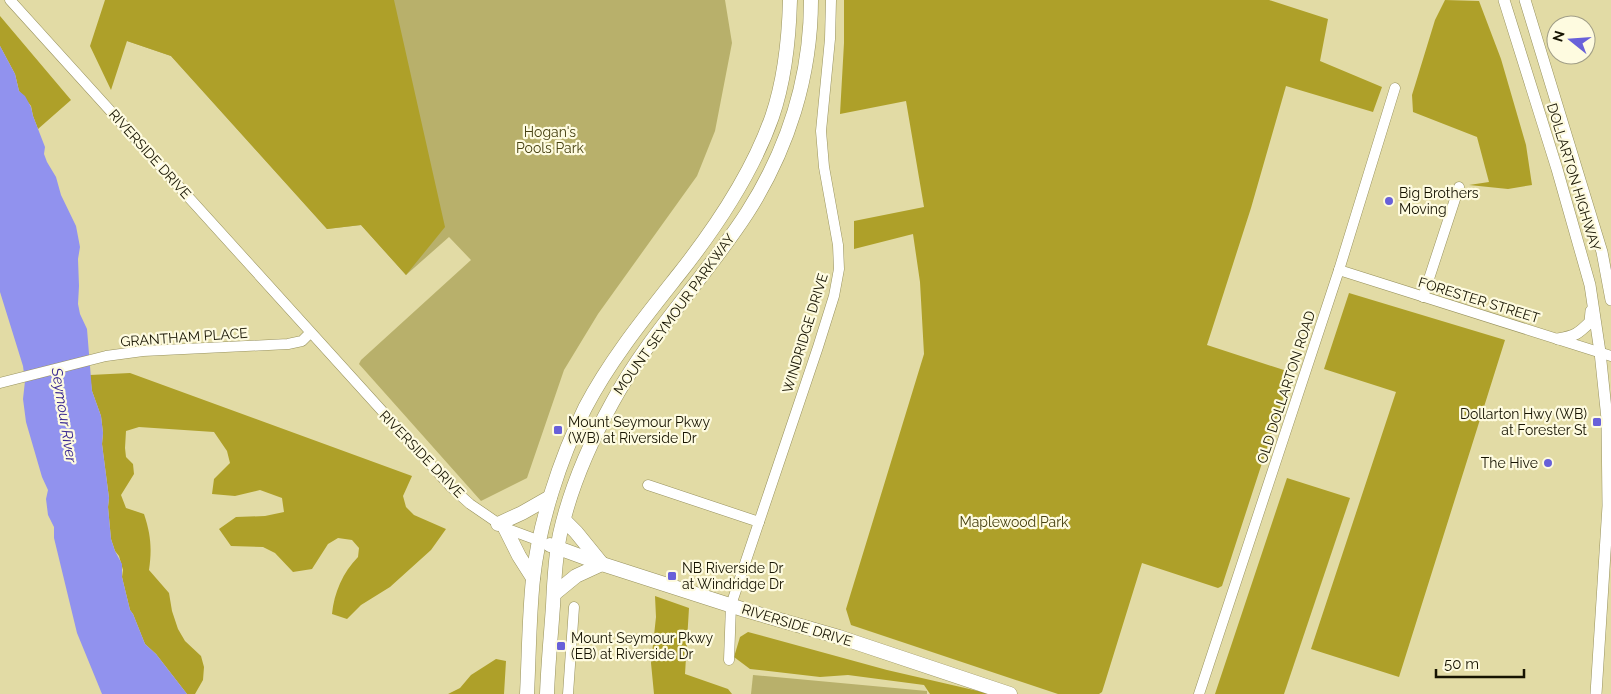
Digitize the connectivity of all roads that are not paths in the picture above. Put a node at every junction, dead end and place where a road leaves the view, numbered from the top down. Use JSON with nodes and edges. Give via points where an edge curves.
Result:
{"nodes":[{"id":1,"x":10,"y":0,"type":"edge"},
{"id":2,"x":790,"y":0,"type":"edge"},
{"id":3,"x":811,"y":0,"type":"edge"},
{"id":4,"x":831,"y":0,"type":"edge"},
{"id":5,"x":1504,"y":0,"type":"edge"},
{"id":6,"x":1525,"y":0,"type":"edge"},
{"id":7,"x":1395,"y":88,"type":"dead end"},
{"id":8,"x":1459,"y":187,"type":"dead end"},
{"id":9,"x":1339,"y":270,"type":"junction"},
{"id":10,"x":1423,"y":297,"type":"junction"},
{"id":11,"x":1592,"y":297,"type":"junction"},
{"id":12,"x":1611,"y":300,"type":"edge"},
{"id":13,"x":310,"y":333,"type":"junction"},
{"id":14,"x":1558,"y":339,"type":"junction"},
{"id":15,"x":1606,"y":354,"type":"edge"},
{"id":16,"x":3,"y":382,"type":"edge"},
{"id":17,"x":648,"y":485,"type":"dead end"},
{"id":18,"x":550,"y":497,"type":"junction"},
{"id":19,"x":564,"y":520,"type":"junction"},
{"id":20,"x":759,"y":522,"type":"junction"},
{"id":21,"x":502,"y":526,"type":"junction"},
{"id":22,"x":540,"y":541,"type":"junction"},
{"id":23,"x":558,"y":548,"type":"junction"},
{"id":24,"x":602,"y":564,"type":"junction"},
{"id":25,"x":533,"y":578,"type":"junction"},
{"id":26,"x":554,"y":594,"type":"junction"},
{"id":27,"x":730,"y":604,"type":"junction"},
{"id":28,"x":574,"y":607,"type":"dead end"},
{"id":29,"x":729,"y":660,"type":"dead end"},
{"id":30,"x":526,"y":694,"type":"edge"},
{"id":31,"x":547,"y":694,"type":"edge"},
{"id":32,"x":568,"y":694,"type":"edge"},
{"id":33,"x":1010,"y":694,"type":"edge"},
{"id":34,"x":1199,"y":694,"type":"edge"},
{"id":35,"x":1596,"y":694,"type":"edge"}],
"edges":[{"from":1,"to":13,"type":"street","name":"RIVERSIDE DRIVE"},
{"from":2,"to":18,"type":"main road","name":"MOUNT SEYMOUR PARKWAY","via":[[783,76],[759,150],[711,231],[607,371],[570,440]]},
{"from":3,"to":19,"type":"main road","name":"MOUNT SEYMOUR PARKWAY","via":[[802,89],[782,150],[746,214],[630,371],[590,446]]},
{"from":4,"to":20,"type":"street","name":"WINDRIDGE DRIVE","via":[[821,131],[838,245],[838,269],[834,296]]},
{"from":5,"to":11,"type":"street","name":"DOLLARTON HIGHWAY","via":[[1557,169]]},
{"from":6,"to":12,"type":"street","name":"DOLLARTON HIGHWAY","via":[[1602,252]]},
{"from":7,"to":9,"type":"street","name":"OLD DOLLARTON ROAD"},
{"from":8,"to":10,"type":"street"},
{"from":9,"to":10,"type":"street","name":"FORESTER STREET"},
{"from":9,"to":34,"type":"street","name":"OLD DOLLARTON ROAD"},
{"from":10,"to":14,"type":"street","name":"FORESTER STREET"},
{"from":11,"to":14,"type":"street","via":[[1590,322],[1574,336]]},
{"from":11,"to":15,"type":"street","name":"DOLLARTON HIGHWAY"},
{"from":13,"to":16,"type":"street","name":"GRANTHAM PLACE","via":[[302,341],[288,344],[142,351],[99,358]]},
{"from":13,"to":21,"type":"street","name":"RIVERSIDE DRIVE","via":[[450,487]]},
{"from":14,"to":15,"type":"street","name":"FORESTER STREET"},
{"from":15,"to":35,"type":"street","name":"DOLLARTON HIGHWAY","via":[[1608,506]]},
{"from":17,"to":20,"type":"street"},
{"from":18,"to":21,"type":"main road"},
{"from":18,"to":22,"type":"main road","name":"MOUNT SEYMOUR PARKWAY"},
{"from":19,"to":23,"type":"main road","name":"MOUNT SEYMOUR PARKWAY"},
{"from":19,"to":24,"type":"main road"},
{"from":20,"to":27,"type":"street","name":"WINDRIDGE DRIVE"},
{"from":21,"to":22,"type":"street","name":"RIVERSIDE DRIVE"},
{"from":21,"to":25,"type":"main road"},
{"from":22,"to":23,"type":"main road","name":"RIVERSIDE DRIVE"},
{"from":22,"to":25,"type":"main road","name":"MOUNT SEYMOUR PARKWAY"},
{"from":23,"to":24,"type":"main road","name":"RIVERSIDE DRIVE"},
{"from":23,"to":26,"type":"main road","name":"MOUNT SEYMOUR PARKWAY"},
{"from":24,"to":26,"type":"main road","via":[[576,576]]},
{"from":24,"to":27,"type":"main road","name":"RIVERSIDE DRIVE"},
{"from":25,"to":30,"type":"main road","name":"MOUNT SEYMOUR PARKWAY"},
{"from":26,"to":31,"type":"main road","name":"MOUNT SEYMOUR PARKWAY"},
{"from":27,"to":29,"type":"street","name":"WINDRIDGE DRIVE"},
{"from":27,"to":33,"type":"main road","name":"RIVERSIDE DRIVE"},
{"from":28,"to":32,"type":"street"}]}
